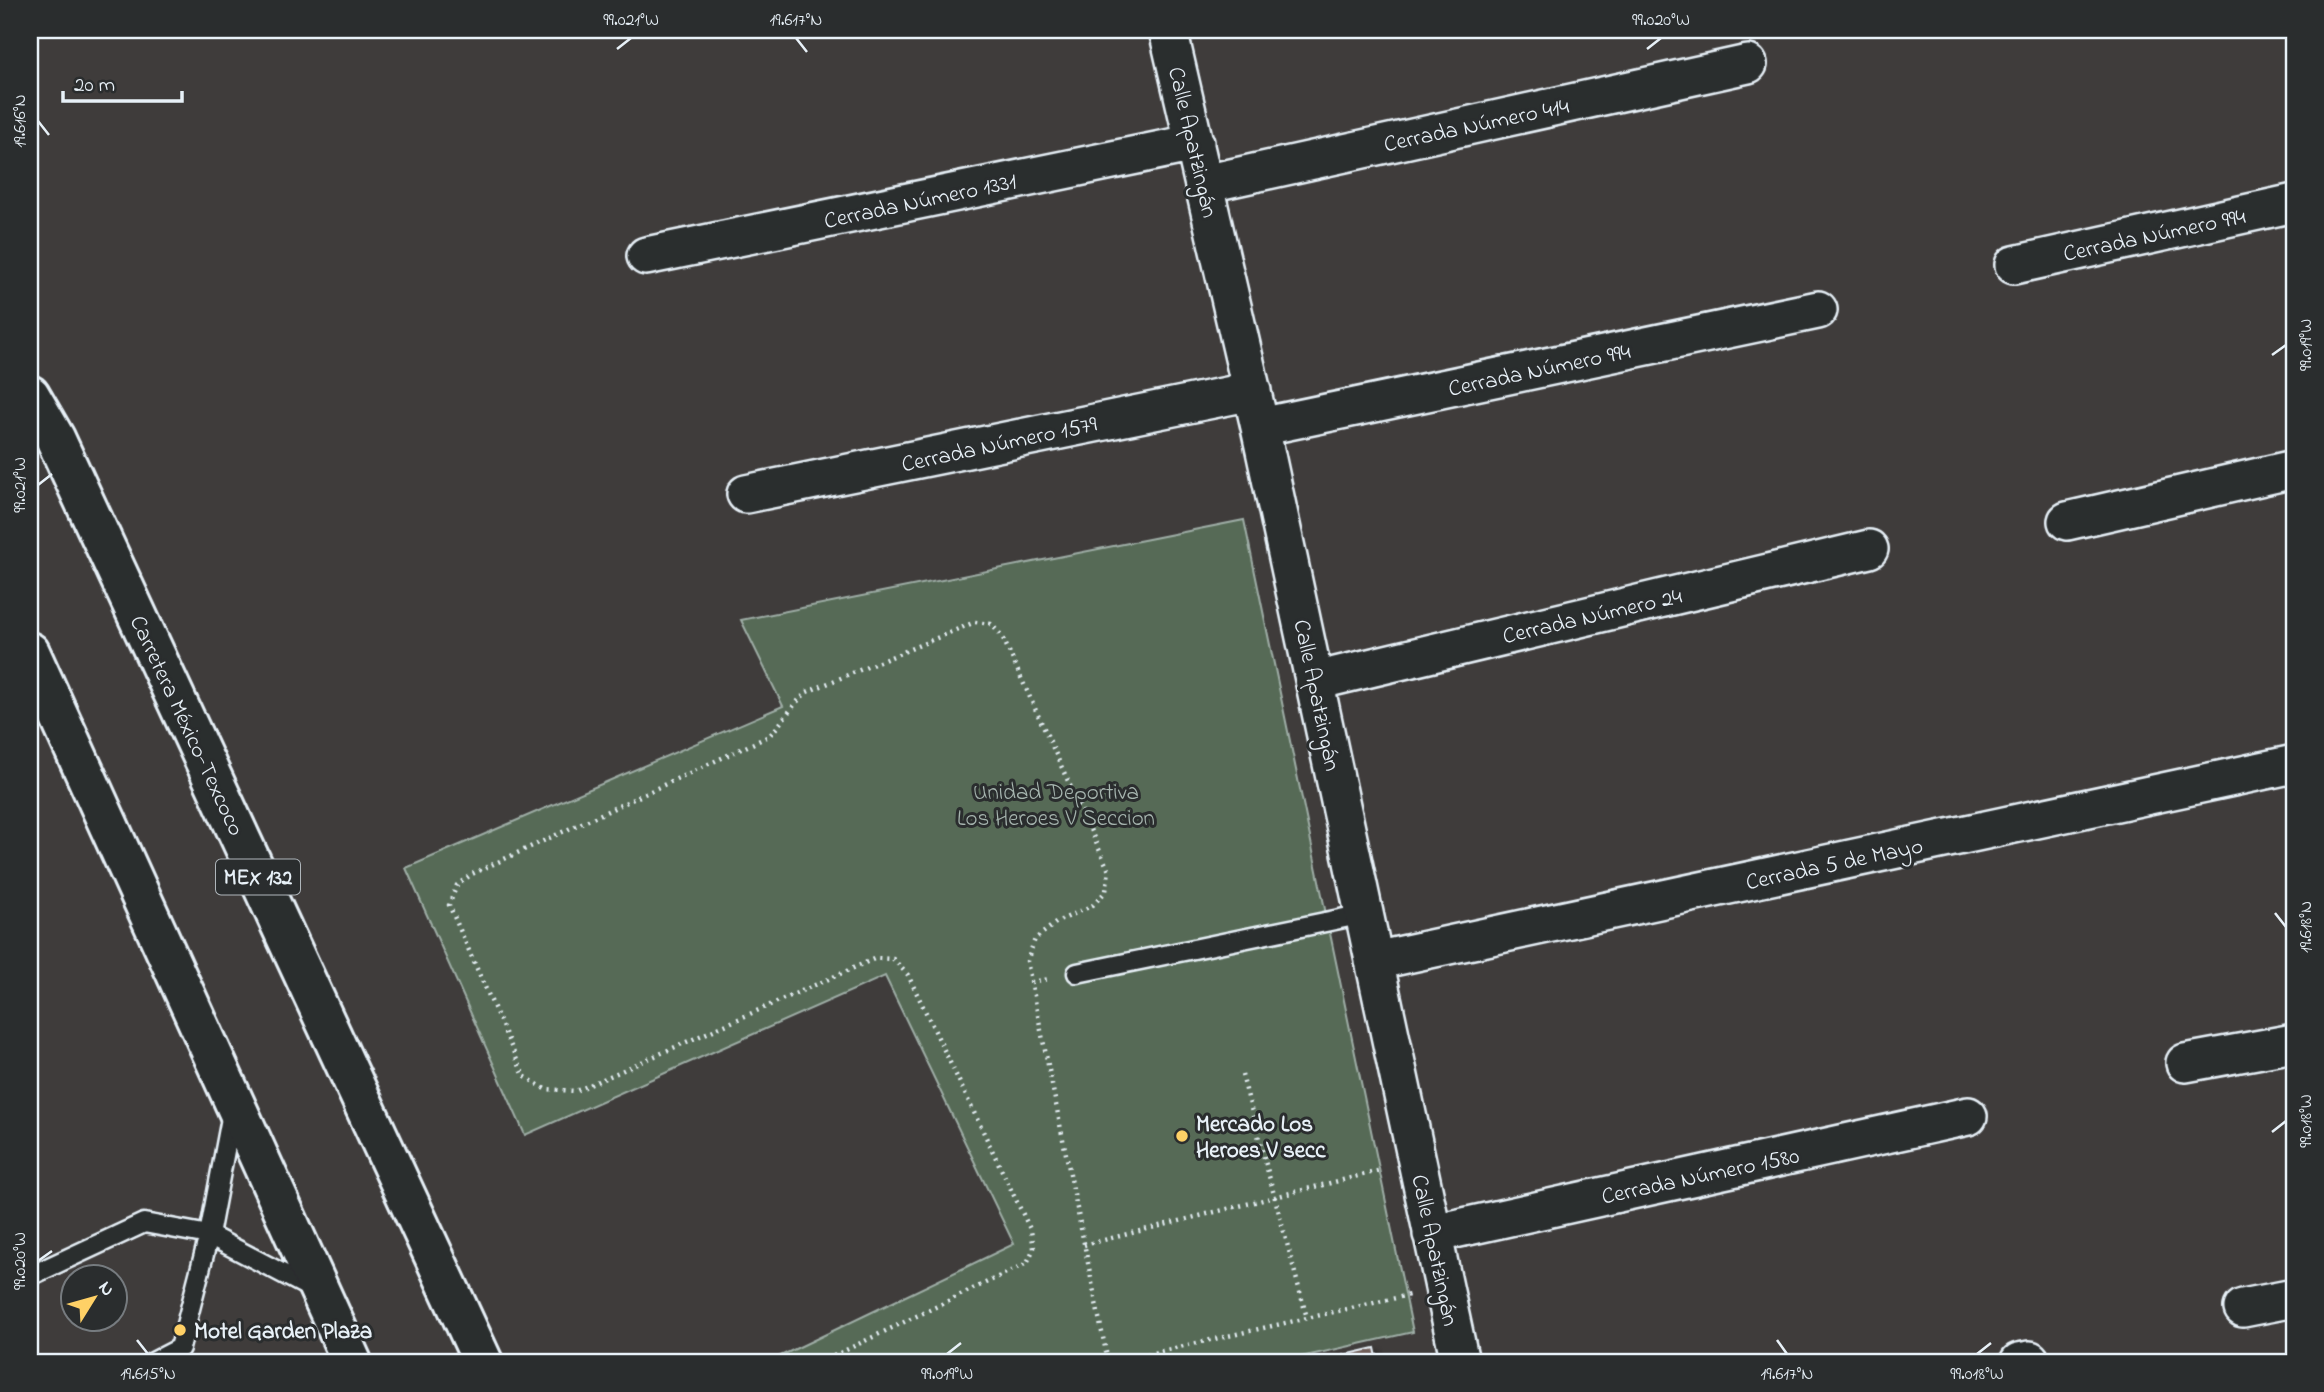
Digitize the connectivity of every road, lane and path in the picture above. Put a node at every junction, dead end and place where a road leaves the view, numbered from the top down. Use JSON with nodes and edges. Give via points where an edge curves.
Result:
{"nodes":[{"id":1,"x":1168,"y":30,"type":"edge"},
{"id":2,"x":1748,"y":64,"type":"dead end"},
{"id":3,"x":1195,"y":143,"type":"junction"},
{"id":4,"x":1204,"y":184,"type":"junction"},
{"id":5,"x":2294,"y":203,"type":"edge"},
{"id":6,"x":646,"y":256,"type":"dead end"},
{"id":7,"x":2014,"y":265,"type":"dead end"},
{"id":8,"x":1818,"y":310,"type":"dead end"},
{"id":9,"x":1252,"y":391,"type":"junction"},
{"id":10,"x":30,"y":395,"type":"edge"},
{"id":11,"x":1261,"y":427,"type":"junction"},
{"id":12,"x":2294,"y":469,"type":"edge"},
{"id":13,"x":746,"y":494,"type":"dead end"},
{"id":14,"x":2067,"y":521,"type":"dead end"},
{"id":15,"x":1869,"y":549,"type":"dead end"},
{"id":16,"x":30,"y":652,"type":"edge"},
{"id":17,"x":1315,"y":681,"type":"junction"},
{"id":18,"x":2294,"y":764,"type":"edge"},
{"id":19,"x":1364,"y":914,"type":"junction"},
{"id":20,"x":1374,"y":961,"type":"junction"},
{"id":21,"x":1077,"y":972,"type":"dead end"},
{"id":22,"x":2294,"y":1043,"type":"edge"},
{"id":23,"x":2185,"y":1063,"type":"dead end"},
{"id":24,"x":1242,"y":1075,"type":"dead end"},
{"id":25,"x":234,"y":1103,"type":"junction"},
{"id":26,"x":1968,"y":1116,"type":"dead end"},
{"id":27,"x":1417,"y":1161,"type":"junction"},
{"id":28,"x":1275,"y":1197,"type":"junction"},
{"id":29,"x":1432,"y":1234,"type":"junction"},
{"id":30,"x":209,"y":1235,"type":"junction"},
{"id":31,"x":1084,"y":1245,"type":"junction"},
{"id":32,"x":30,"y":1276,"type":"edge"},
{"id":33,"x":1443,"y":1287,"type":"junction"},
{"id":34,"x":321,"y":1293,"type":"junction"},
{"id":35,"x":2294,"y":1298,"type":"edge"},
{"id":36,"x":2243,"y":1308,"type":"dead end"},
{"id":37,"x":1307,"y":1318,"type":"junction"},
{"id":38,"x":153,"y":1362,"type":"edge"},
{"id":39,"x":352,"y":1362,"type":"edge"},
{"id":40,"x":483,"y":1362,"type":"edge"},
{"id":41,"x":821,"y":1362,"type":"edge"},
{"id":42,"x":1110,"y":1362,"type":"edge"},
{"id":43,"x":1460,"y":1362,"type":"edge"}],
"edges":[{"from":1,"to":3,"type":"street","name":"Calle Apatzingán"},
{"from":2,"to":4,"type":"street","name":"Cerrada Número 414"},
{"from":3,"to":4,"type":"street","name":"Calle Apatzingán"},
{"from":3,"to":6,"type":"street","name":"Cerrada Número 1331"},
{"from":4,"to":9,"type":"street","name":"Calle Apatzingán"},
{"from":5,"to":7,"type":"street","name":"Cerrada Número 994"},
{"from":8,"to":11,"type":"street","name":"Cerrada Número 994"},
{"from":9,"to":11,"type":"street","name":"Calle Apatzingán"},
{"from":9,"to":13,"type":"street","name":"Cerrada Número 1579"},
{"from":10,"to":40,"type":"highway","name":"Carretera México-Texcoco","number":"MEX 132","via":[[67,463]]},
{"from":11,"to":17,"type":"street","name":"Calle Apatzingán"},
{"from":12,"to":14,"type":"street"},
{"from":15,"to":17,"type":"street","name":"Cerrada Número 24"},
{"from":16,"to":25,"type":"highway"},
{"from":17,"to":19,"type":"street","name":"Calle Apatzingán"},
{"from":18,"to":20,"type":"street","name":"Cerrada 5 de Mayo"},
{"from":19,"to":20,"type":"street","name":"Calle Apatzingán"},
{"from":19,"to":21,"type":"lane"},
{"from":20,"to":27,"type":"street","name":"Calle Apatzingán"},
{"from":22,"to":23,"type":"street"},
{"from":24,"to":28,"type":"path"},
{"from":25,"to":30,"type":"lane"},
{"from":25,"to":34,"type":"highway"},
{"from":26,"to":29,"type":"street","name":"Cerrada Número 1580"},
{"from":27,"to":28,"type":"path"},
{"from":27,"to":29,"type":"street","name":"Calle Apatzingán"},
{"from":28,"to":31,"type":"path"},
{"from":28,"to":37,"type":"path"},
{"from":29,"to":33,"type":"street","name":"Calle Apatzingán"},
{"from":30,"to":32,"type":"lane","via":[[144,1223]]},
{"from":30,"to":34,"type":"lane"},
{"from":30,"to":38,"type":"lane","via":[[180,1348]]},
{"from":31,"to":41,"type":"path","via":[[1027,961],[1035,939],[1057,922],[1093,905],[1106,891],[1109,871],[1002,636],[991,624],[975,622],[807,692],[769,736],[472,874],[457,885],[449,905],[524,1076],[545,1089],[576,1091],[876,958],[893,959],[908,975],[1031,1231],[1034,1248],[1027,1263]]},
{"from":31,"to":42,"type":"path"},
{"from":33,"to":37,"type":"path"},
{"from":33,"to":43,"type":"street","name":"Calle Apatzingán"},
{"from":34,"to":39,"type":"highway"},
{"from":35,"to":36,"type":"street"},
{"from":37,"to":42,"type":"path"}]}
